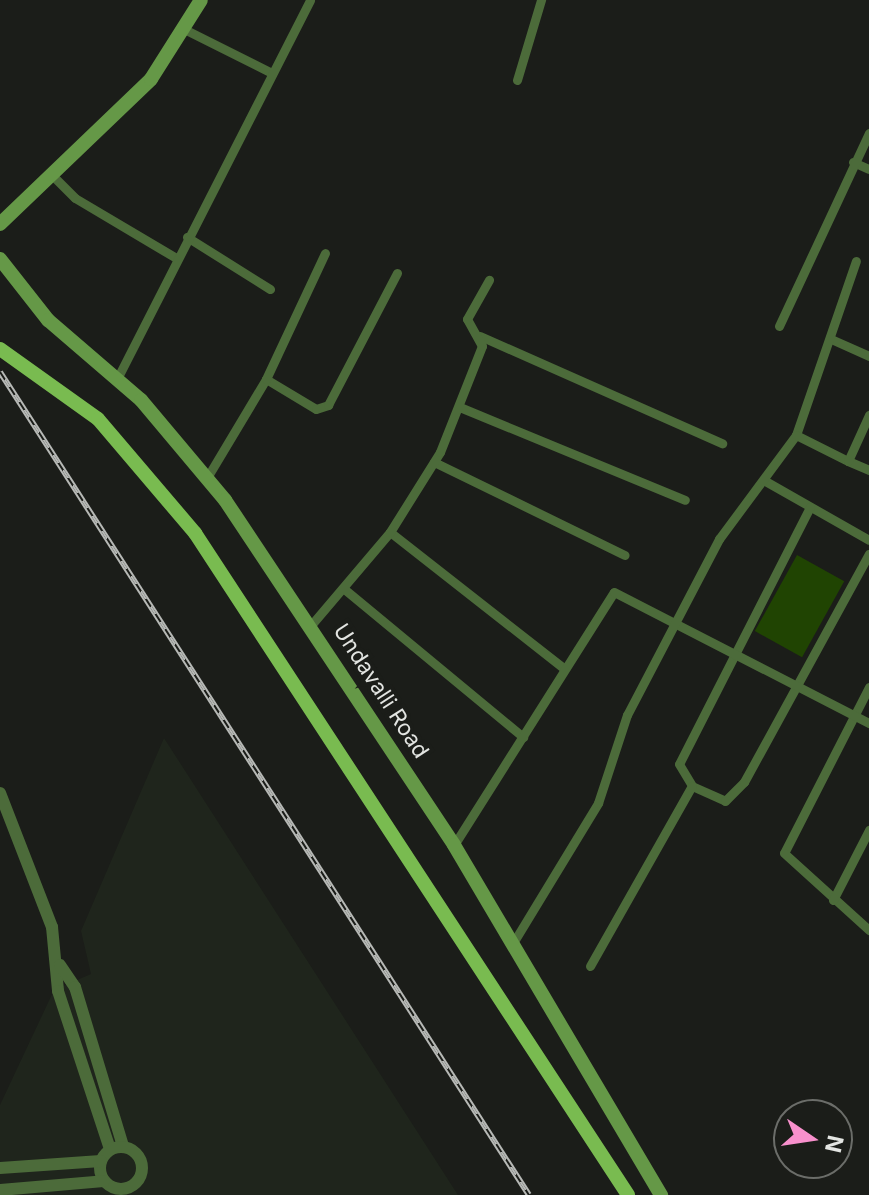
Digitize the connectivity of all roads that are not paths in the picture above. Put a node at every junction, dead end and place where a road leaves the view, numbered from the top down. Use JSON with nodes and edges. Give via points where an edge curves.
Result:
{"nodes":[{"id":1,"x":201,"y":0,"type":"edge"},
{"id":2,"x":310,"y":0,"type":"edge"},
{"id":3,"x":541,"y":0,"type":"edge"},
{"id":4,"x":186,"y":30,"type":"junction"},
{"id":5,"x":272,"y":73,"type":"junction"},
{"id":6,"x":517,"y":80,"type":"dead end"},
{"id":7,"x":869,"y":133,"type":"edge"},
{"id":8,"x":853,"y":162,"type":"junction"},
{"id":9,"x":869,"y":169,"type":"edge"},
{"id":10,"x":49,"y":172,"type":"junction"},
{"id":11,"x":0,"y":224,"type":"edge"},
{"id":12,"x":187,"y":237,"type":"junction"},
{"id":13,"x":325,"y":253,"type":"dead end"},
{"id":14,"x":176,"y":258,"type":"junction"},
{"id":15,"x":0,"y":259,"type":"edge"},
{"id":16,"x":856,"y":261,"type":"dead end"},
{"id":17,"x":397,"y":273,"type":"dead end"},
{"id":18,"x":489,"y":280,"type":"dead end"},
{"id":19,"x":270,"y":289,"type":"dead end"},
{"id":20,"x":779,"y":326,"type":"dead end"},
{"id":21,"x":479,"y":336,"type":"junction"},
{"id":22,"x":831,"y":339,"type":"junction"},
{"id":23,"x":0,"y":349,"type":"edge"},
{"id":24,"x":869,"y":356,"type":"edge"},
{"id":25,"x":118,"y":377,"type":"junction"},
{"id":26,"x":266,"y":379,"type":"junction"},
{"id":27,"x":462,"y":408,"type":"junction"},
{"id":28,"x":869,"y":415,"type":"edge"},
{"id":29,"x":796,"y":435,"type":"junction"},
{"id":30,"x":722,"y":443,"type":"dead end"},
{"id":31,"x":848,"y":461,"type":"junction"},
{"id":32,"x":434,"y":462,"type":"junction"},
{"id":33,"x":869,"y":470,"type":"edge"},
{"id":34,"x":208,"y":476,"type":"junction"},
{"id":35,"x":767,"y":482,"type":"junction"},
{"id":36,"x":685,"y":500,"type":"dead end"},
{"id":37,"x":810,"y":507,"type":"junction"},
{"id":38,"x":390,"y":532,"type":"junction"},
{"id":39,"x":869,"y":540,"type":"edge"},
{"id":40,"x":869,"y":554,"type":"edge"},
{"id":41,"x":625,"y":555,"type":"dead end"},
{"id":42,"x":343,"y":588,"type":"junction"},
{"id":43,"x":676,"y":620,"type":"junction"},
{"id":44,"x":312,"y":624,"type":"junction"},
{"id":45,"x":737,"y":655,"type":"junction"},
{"id":46,"x":562,"y":667,"type":"junction"},
{"id":47,"x":795,"y":686,"type":"junction"},
{"id":48,"x":869,"y":687,"type":"edge"},
{"id":49,"x":854,"y":715,"type":"junction"},
{"id":50,"x":869,"y":723,"type":"edge"},
{"id":51,"x":523,"y":737,"type":"junction"},
{"id":52,"x":692,"y":786,"type":"junction"},
{"id":53,"x":0,"y":793,"type":"edge"},
{"id":54,"x":869,"y":830,"type":"edge"},
{"id":55,"x":454,"y":845,"type":"junction"},
{"id":56,"x":833,"y":900,"type":"junction"},
{"id":57,"x":869,"y":930,"type":"edge"},
{"id":58,"x":513,"y":943,"type":"junction"},
{"id":59,"x":590,"y":966,"type":"dead end"},
{"id":60,"x":116,"y":1148,"type":"junction"},
{"id":61,"x":101,"y":1161,"type":"junction"},
{"id":62,"x":0,"y":1168,"type":"edge"},
{"id":63,"x":104,"y":1181,"type":"junction"},
{"id":64,"x":138,"y":1188,"type":"edge"},
{"id":65,"x":0,"y":1190,"type":"edge"},
{"id":66,"x":118,"y":1192,"type":"edge"},
{"id":67,"x":628,"y":1195,"type":"edge"},
{"id":68,"x":661,"y":1195,"type":"edge"}],
"edges":[{"from":1,"to":4,"type":"main road"},
{"from":2,"to":5,"type":"street"},
{"from":3,"to":6,"type":"street"},
{"from":4,"to":5,"type":"street"},
{"from":4,"to":10,"type":"main road","via":[[151,79]]},
{"from":5,"to":12,"type":"street"},
{"from":7,"to":8,"type":"street"},
{"from":8,"to":9,"type":"street"},
{"from":8,"to":20,"type":"street"},
{"from":10,"to":11,"type":"main road"},
{"from":10,"to":14,"type":"street","via":[[75,198]]},
{"from":12,"to":14,"type":"street"},
{"from":12,"to":19,"type":"street"},
{"from":13,"to":26,"type":"street"},
{"from":14,"to":25,"type":"street"},
{"from":15,"to":25,"type":"main road","name":"Undavalli Road","via":[[48,320]]},
{"from":16,"to":22,"type":"street"},
{"from":17,"to":26,"type":"street","via":[[328,405],[316,409]]},
{"from":18,"to":21,"type":"street","via":[[467,319]]},
{"from":21,"to":27,"type":"street","via":[[482,346]]},
{"from":21,"to":30,"type":"street"},
{"from":22,"to":24,"type":"street"},
{"from":22,"to":29,"type":"street"},
{"from":23,"to":67,"type":"main road","via":[[98,419],[237,593]]},
{"from":25,"to":34,"type":"main road","name":"Undavalli Road"},
{"from":26,"to":34,"type":"street"},
{"from":27,"to":32,"type":"street"},
{"from":27,"to":36,"type":"street"},
{"from":28,"to":31,"type":"street"},
{"from":29,"to":31,"type":"street"},
{"from":29,"to":35,"type":"street"},
{"from":31,"to":33,"type":"street"},
{"from":32,"to":38,"type":"street"},
{"from":32,"to":41,"type":"street"},
{"from":34,"to":44,"type":"main road","name":"Undavalli Road"},
{"from":35,"to":37,"type":"street"},
{"from":35,"to":43,"type":"street","via":[[719,539]]},
{"from":37,"to":39,"type":"street"},
{"from":37,"to":45,"type":"street"},
{"from":38,"to":42,"type":"street"},
{"from":38,"to":46,"type":"street"},
{"from":40,"to":47,"type":"street"},
{"from":42,"to":44,"type":"street"},
{"from":42,"to":51,"type":"street"},
{"from":43,"to":45,"type":"street"},
{"from":43,"to":46,"type":"street","via":[[611,593]]},
{"from":43,"to":58,"type":"street","via":[[627,715],[598,803]]},
{"from":44,"to":55,"type":"main road","name":"Undavalli Road"},
{"from":45,"to":47,"type":"street"},
{"from":45,"to":52,"type":"street","via":[[679,764]]},
{"from":46,"to":51,"type":"street"},
{"from":47,"to":49,"type":"street"},
{"from":47,"to":52,"type":"street","via":[[744,782],[725,801]]},
{"from":48,"to":49,"type":"street"},
{"from":49,"to":50,"type":"street"},
{"from":49,"to":56,"type":"street","via":[[784,853]]},
{"from":51,"to":55,"type":"street"},
{"from":52,"to":59,"type":"street"},
{"from":53,"to":60,"type":"street","via":[[60,965],[58,991]]},
{"from":54,"to":56,"type":"street"},
{"from":55,"to":58,"type":"main road","name":"Undavalli Road"},
{"from":56,"to":57,"type":"street"},
{"from":58,"to":68,"type":"main road","name":"Undavalli Road"},
{"from":60,"to":61,"type":"street"},
{"from":60,"to":64,"type":"street","via":[[142,1163]]},
{"from":61,"to":62,"type":"street"},
{"from":61,"to":63,"type":"street"},
{"from":63,"to":65,"type":"street"},
{"from":63,"to":66,"type":"street"},
{"from":64,"to":66,"type":"street"}]}
